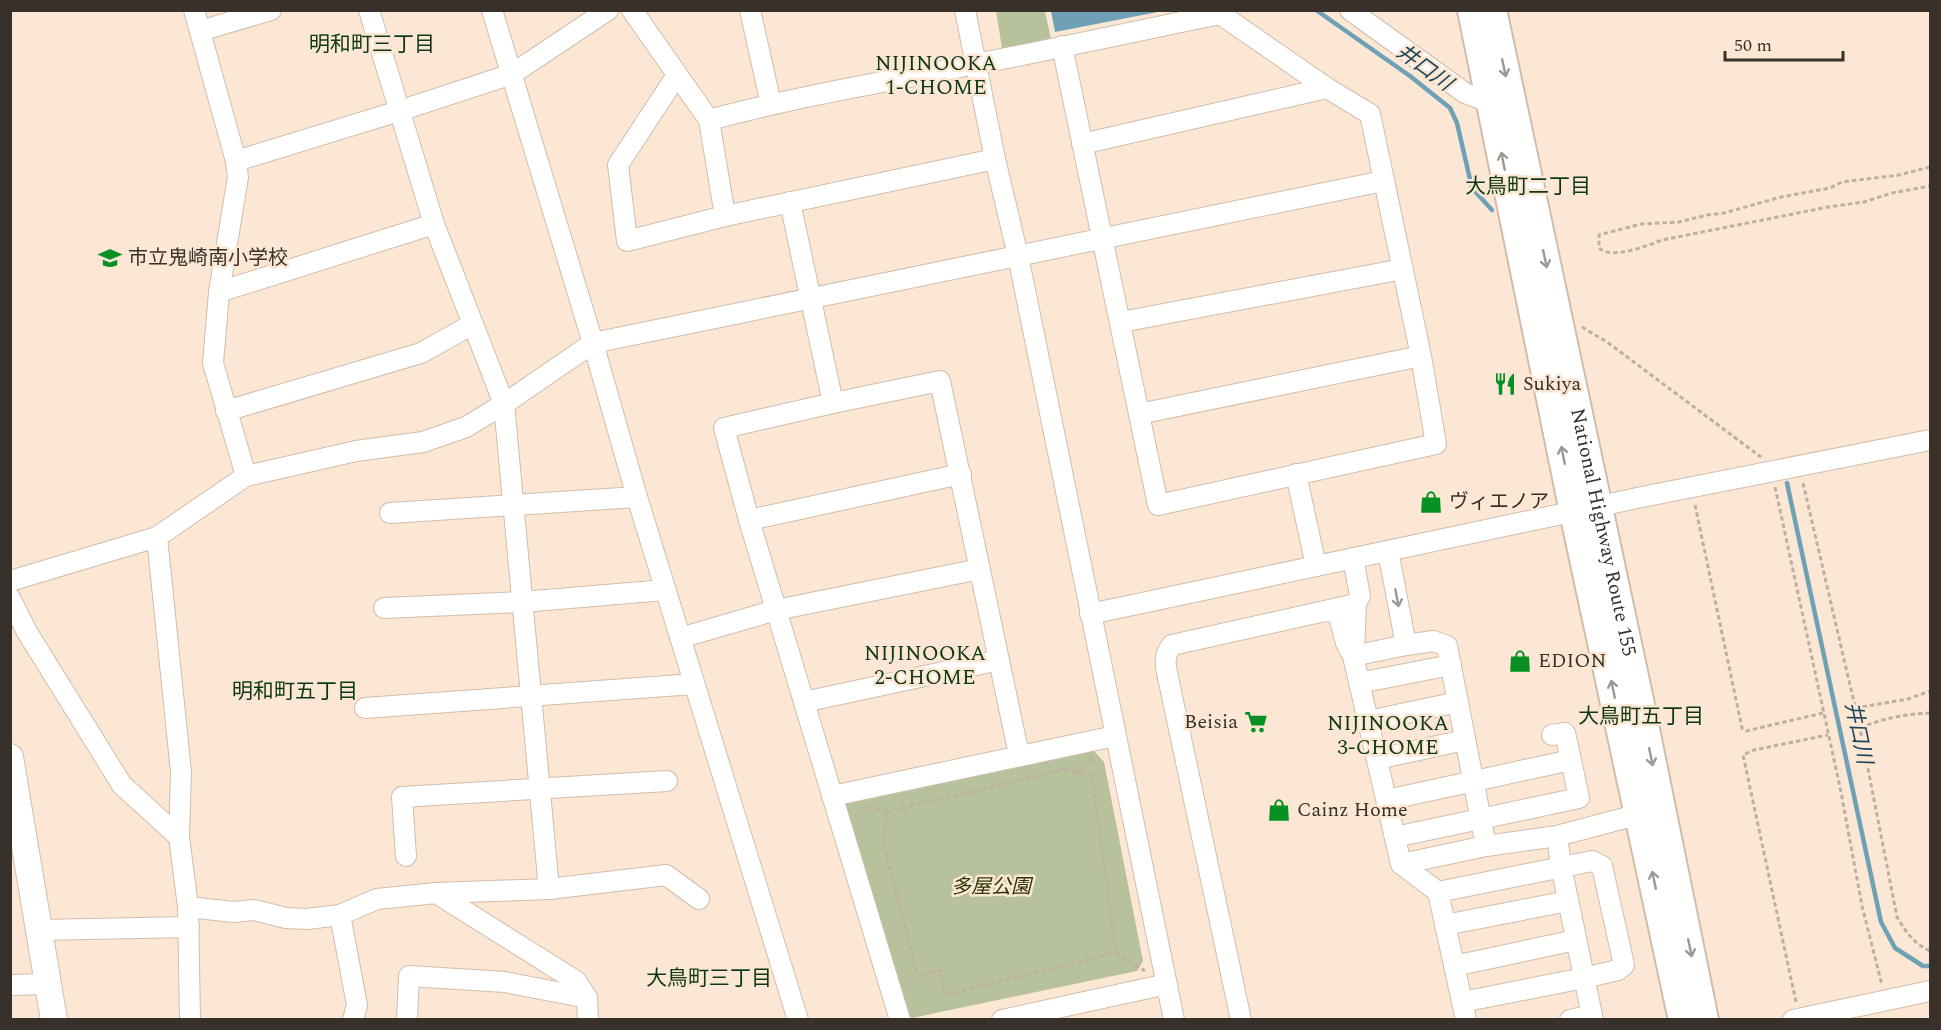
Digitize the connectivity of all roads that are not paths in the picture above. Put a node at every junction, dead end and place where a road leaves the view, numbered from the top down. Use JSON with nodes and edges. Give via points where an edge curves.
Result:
{"nodes":[{"id":1,"x":194,"y":10,"type":"edge"},
{"id":2,"x":271,"y":10,"type":"edge"},
{"id":3,"x":369,"y":10,"type":"edge"},
{"id":4,"x":492,"y":10,"type":"edge"},
{"id":5,"x":608,"y":10,"type":"edge"},
{"id":6,"x":632,"y":10,"type":"edge"},
{"id":7,"x":750,"y":10,"type":"edge"},
{"id":8,"x":965,"y":10,"type":"edge"},
{"id":9,"x":1350,"y":10,"type":"edge"},
{"id":10,"x":1472,"y":10,"type":"edge"},
{"id":11,"x":1492,"y":10,"type":"edge"},
{"id":12,"x":1222,"y":12,"type":"edge"},
{"id":13,"x":200,"y":31,"type":"junction"},
{"id":14,"x":1062,"y":46,"type":"junction"},
{"id":15,"x":975,"y":64,"type":"junction"},
{"id":16,"x":512,"y":74,"type":"junction"},
{"id":17,"x":677,"y":75,"type":"junction"},
{"id":18,"x":1326,"y":88,"type":"junction"},
{"id":19,"x":1491,"y":103,"type":"junction"},
{"id":20,"x":771,"y":104,"type":"junction"},
{"id":21,"x":399,"y":111,"type":"junction"},
{"id":22,"x":709,"y":120,"type":"junction"},
{"id":23,"x":1082,"y":144,"type":"junction"},
{"id":24,"x":995,"y":159,"type":"junction"},
{"id":25,"x":236,"y":161,"type":"junction"},
{"id":26,"x":1383,"y":180,"type":"junction"},
{"id":27,"x":790,"y":202,"type":"junction"},
{"id":28,"x":725,"y":216,"type":"junction"},
{"id":29,"x":434,"y":224,"type":"junction"},
{"id":30,"x":1101,"y":238,"type":"junction"},
{"id":31,"x":1018,"y":256,"type":"junction"},
{"id":32,"x":1403,"y":268,"type":"junction"},
{"id":33,"x":219,"y":292,"type":"junction"},
{"id":34,"x":810,"y":299,"type":"junction"},
{"id":35,"x":1121,"y":322,"type":"junction"},
{"id":36,"x":473,"y":324,"type":"junction"},
{"id":37,"x":593,"y":343,"type":"junction"},
{"id":38,"x":1421,"y":356,"type":"junction"},
{"id":39,"x":833,"y":403,"type":"junction"},
{"id":40,"x":504,"y":404,"type":"junction"},
{"id":41,"x":226,"y":411,"type":"junction"},
{"id":42,"x":1139,"y":414,"type":"junction"},
{"id":43,"x":1930,"y":440,"type":"edge"},
{"id":44,"x":961,"y":474,"type":"junction"},
{"id":45,"x":1296,"y":474,"type":"junction"},
{"id":46,"x":246,"y":476,"type":"junction"},
{"id":47,"x":637,"y":497,"type":"junction"},
{"id":48,"x":514,"y":507,"type":"junction"},
{"id":49,"x":1586,"y":509,"type":"junction"},
{"id":50,"x":390,"y":513,"type":"dead end"},
{"id":51,"x":749,"y":520,"type":"junction"},
{"id":52,"x":157,"y":537,"type":"junction"},
{"id":53,"x":1388,"y":551,"type":"junction"},
{"id":54,"x":1353,"y":558,"type":"junction"},
{"id":55,"x":1316,"y":566,"type":"junction"},
{"id":56,"x":980,"y":569,"type":"junction"},
{"id":57,"x":10,"y":581,"type":"edge"},
{"id":58,"x":665,"y":590,"type":"junction"},
{"id":59,"x":10,"y":598,"type":"edge"},
{"id":60,"x":522,"y":602,"type":"junction"},
{"id":61,"x":1356,"y":604,"type":"junction"},
{"id":62,"x":384,"y":608,"type":"dead end"},
{"id":63,"x":776,"y":610,"type":"junction"},
{"id":64,"x":1325,"y":611,"type":"junction"},
{"id":65,"x":1090,"y":614,"type":"junction"},
{"id":66,"x":680,"y":638,"type":"junction"},
{"id":67,"x":1406,"y":645,"type":"junction"},
{"id":68,"x":1353,"y":656,"type":"junction"},
{"id":69,"x":999,"y":660,"type":"junction"},
{"id":70,"x":1451,"y":665,"type":"junction"},
{"id":71,"x":1359,"y":682,"type":"junction"},
{"id":72,"x":694,"y":684,"type":"junction"},
{"id":73,"x":531,"y":696,"type":"junction"},
{"id":74,"x":804,"y":702,"type":"junction"},
{"id":75,"x":1458,"y":702,"type":"junction"},
{"id":76,"x":365,"y":708,"type":"dead end"},
{"id":77,"x":1368,"y":721,"type":"junction"},
{"id":78,"x":1552,"y":735,"type":"dead end"},
{"id":79,"x":1115,"y":736,"type":"junction"},
{"id":80,"x":1465,"y":740,"type":"junction"},
{"id":81,"x":1019,"y":756,"type":"junction"},
{"id":82,"x":10,"y":757,"type":"edge"},
{"id":83,"x":1377,"y":759,"type":"junction"},
{"id":84,"x":1570,"y":760,"type":"junction"},
{"id":85,"x":1473,"y":780,"type":"junction"},
{"id":86,"x":667,"y":781,"type":"dead end"},
{"id":87,"x":539,"y":789,"type":"junction"},
{"id":88,"x":832,"y":796,"type":"junction"},
{"id":89,"x":1387,"y":800,"type":"junction"},
{"id":90,"x":1640,"y":814,"type":"junction"},
{"id":91,"x":1481,"y":819,"type":"junction"},
{"id":92,"x":1557,"y":836,"type":"junction"},
{"id":93,"x":179,"y":837,"type":"junction"},
{"id":94,"x":1395,"y":837,"type":"junction"},
{"id":95,"x":1486,"y":846,"type":"junction"},
{"id":96,"x":406,"y":856,"type":"dead end"},
{"id":97,"x":1401,"y":864,"type":"junction"},
{"id":98,"x":1561,"y":866,"type":"junction"},
{"id":99,"x":549,"y":889,"type":"junction"},
{"id":100,"x":1438,"y":892,"type":"junction"},
{"id":101,"x":436,"y":893,"type":"junction"},
{"id":102,"x":699,"y":899,"type":"dead end"},
{"id":103,"x":1568,"y":901,"type":"junction"},
{"id":104,"x":340,"y":915,"type":"junction"},
{"id":105,"x":189,"y":917,"type":"junction"},
{"id":106,"x":1445,"y":925,"type":"junction"},
{"id":107,"x":40,"y":930,"type":"junction"},
{"id":108,"x":1576,"y":940,"type":"junction"},
{"id":109,"x":1454,"y":966,"type":"junction"},
{"id":110,"x":1584,"y":978,"type":"junction"},
{"id":111,"x":48,"y":984,"type":"junction"},
{"id":112,"x":1167,"y":984,"type":"junction"},
{"id":113,"x":10,"y":985,"type":"edge"},
{"id":114,"x":1930,"y":991,"type":"edge"},
{"id":115,"x":587,"y":998,"type":"junction"},
{"id":116,"x":1464,"y":1011,"type":"edge"},
{"id":117,"x":1074,"y":1012,"type":"edge"},
{"id":118,"x":1592,"y":1017,"type":"edge"},
{"id":119,"x":1796,"y":1019,"type":"edge"},
{"id":120,"x":54,"y":1020,"type":"edge"},
{"id":121,"x":190,"y":1020,"type":"edge"},
{"id":122,"x":353,"y":1020,"type":"edge"},
{"id":123,"x":407,"y":1020,"type":"edge"},
{"id":124,"x":588,"y":1020,"type":"edge"},
{"id":125,"x":798,"y":1020,"type":"edge"},
{"id":126,"x":900,"y":1020,"type":"edge"},
{"id":127,"x":1002,"y":1020,"type":"edge"},
{"id":128,"x":1174,"y":1020,"type":"edge"},
{"id":129,"x":1241,"y":1020,"type":"edge"},
{"id":130,"x":1570,"y":1020,"type":"edge"},
{"id":131,"x":1683,"y":1020,"type":"edge"},
{"id":132,"x":1704,"y":1020,"type":"edge"}],
"edges":[{"from":1,"to":13,"type":"street"},
{"from":2,"to":13,"type":"street"},
{"from":3,"to":21,"type":"street"},
{"from":4,"to":16,"type":"street"},
{"from":5,"to":16,"type":"street"},
{"from":6,"to":17,"type":"street"},
{"from":7,"to":20,"type":"street"},
{"from":8,"to":15,"type":"street"},
{"from":9,"to":19,"type":"street","via":[[1465,93]]},
{"from":10,"to":19,"type":"highway","name":"National Highway Route 155"},
{"from":11,"to":49,"type":"highway","name":"National Highway Route 155","one_way":true,"via":[[1559,327]]},
{"from":12,"to":14,"type":"street"},
{"from":12,"to":18,"type":"street"},
{"from":13,"to":25,"type":"street"},
{"from":14,"to":15,"type":"street"},
{"from":14,"to":23,"type":"street"},
{"from":15,"to":20,"type":"street"},
{"from":15,"to":24,"type":"street"},
{"from":16,"to":21,"type":"street"},
{"from":16,"to":37,"type":"street"},
{"from":17,"to":22,"type":"street"},
{"from":17,"to":28,"type":"street","via":[[618,165],[627,241]]},
{"from":18,"to":23,"type":"street"},
{"from":18,"to":26,"type":"street","via":[[1370,114]]},
{"from":49,"to":19,"type":"highway","name":"National Highway Route 155","one_way":true},
{"from":20,"to":22,"type":"street"},
{"from":21,"to":25,"type":"street"},
{"from":21,"to":29,"type":"street"},
{"from":22,"to":28,"type":"street"},
{"from":23,"to":30,"type":"street"},
{"from":24,"to":27,"type":"street"},
{"from":24,"to":31,"type":"street"},
{"from":25,"to":33,"type":"street","via":[[238,177]]},
{"from":26,"to":30,"type":"street"},
{"from":26,"to":32,"type":"street"},
{"from":27,"to":28,"type":"street"},
{"from":27,"to":34,"type":"street"},
{"from":29,"to":33,"type":"street"},
{"from":29,"to":36,"type":"street"},
{"from":30,"to":31,"type":"street"},
{"from":30,"to":35,"type":"street"},
{"from":31,"to":34,"type":"street"},
{"from":31,"to":65,"type":"street"},
{"from":32,"to":35,"type":"street"},
{"from":32,"to":38,"type":"street"},
{"from":33,"to":41,"type":"street","via":[[213,363]]},
{"from":34,"to":37,"type":"street"},
{"from":34,"to":39,"type":"street"},
{"from":35,"to":42,"type":"street"},
{"from":36,"to":40,"type":"street"},
{"from":36,"to":41,"type":"street","via":[[420,353]]},
{"from":37,"to":40,"type":"street"},
{"from":37,"to":47,"type":"street"},
{"from":38,"to":42,"type":"street"},
{"from":38,"to":45,"type":"street","via":[[1436,444]]},
{"from":39,"to":44,"type":"street","via":[[940,381]]},
{"from":39,"to":51,"type":"street","via":[[724,428]]},
{"from":40,"to":46,"type":"street","via":[[466,427],[423,442],[356,451]]},
{"from":40,"to":48,"type":"street"},
{"from":41,"to":46,"type":"street"},
{"from":42,"to":45,"type":"street","via":[[1158,505]]},
{"from":43,"to":49,"type":"street"},
{"from":44,"to":51,"type":"street"},
{"from":44,"to":56,"type":"street"},
{"from":45,"to":55,"type":"street"},
{"from":46,"to":52,"type":"street"},
{"from":47,"to":48,"type":"street"},
{"from":47,"to":58,"type":"street"},
{"from":48,"to":50,"type":"street"},
{"from":48,"to":60,"type":"street"},
{"from":49,"to":53,"type":"street"},
{"from":90,"to":49,"type":"highway","name":"National Highway Route 155","one_way":true},
{"from":49,"to":132,"type":"highway","name":"National Highway Route 155","one_way":true},
{"from":51,"to":63,"type":"street"},
{"from":52,"to":57,"type":"street"},
{"from":52,"to":93,"type":"street","via":[[181,772]]},
{"from":53,"to":54,"type":"street"},
{"from":53,"to":67,"type":"street","one_way":true},
{"from":54,"to":55,"type":"street"},
{"from":54,"to":61,"type":"street","via":[[1360,596]]},
{"from":55,"to":65,"type":"street"},
{"from":56,"to":63,"type":"street"},
{"from":56,"to":69,"type":"street"},
{"from":58,"to":60,"type":"street"},
{"from":58,"to":66,"type":"street"},
{"from":59,"to":93,"type":"street","via":[[122,784]]},
{"from":60,"to":62,"type":"street"},
{"from":60,"to":73,"type":"street"},
{"from":61,"to":64,"type":"street"},
{"from":61,"to":68,"type":"street"},
{"from":63,"to":66,"type":"street"},
{"from":63,"to":74,"type":"street"},
{"from":64,"to":68,"type":"street","via":[[1338,613]]},
{"from":64,"to":129,"type":"street","via":[[1172,645],[1166,652],[1169,682]]},
{"from":65,"to":79,"type":"street"},
{"from":66,"to":72,"type":"street"},
{"from":67,"to":68,"type":"street"},
{"from":67,"to":70,"type":"street","via":[[1432,641],[1447,646]]},
{"from":68,"to":71,"type":"street"},
{"from":69,"to":74,"type":"street"},
{"from":69,"to":81,"type":"street"},
{"from":70,"to":71,"type":"street"},
{"from":70,"to":75,"type":"street"},
{"from":71,"to":77,"type":"street"},
{"from":72,"to":73,"type":"street"},
{"from":72,"to":125,"type":"street"},
{"from":73,"to":76,"type":"street"},
{"from":73,"to":87,"type":"street"},
{"from":74,"to":88,"type":"street"},
{"from":75,"to":77,"type":"street"},
{"from":75,"to":80,"type":"street"},
{"from":77,"to":83,"type":"street"},
{"from":78,"to":84,"type":"street","via":[[1565,733]]},
{"from":79,"to":81,"type":"street"},
{"from":79,"to":112,"type":"street"},
{"from":80,"to":83,"type":"street"},
{"from":80,"to":85,"type":"street"},
{"from":81,"to":88,"type":"street"},
{"from":82,"to":107,"type":"main road"},
{"from":83,"to":89,"type":"street"},
{"from":84,"to":85,"type":"street"},
{"from":84,"to":91,"type":"street","via":[[1579,798]]},
{"from":85,"to":89,"type":"street"},
{"from":85,"to":91,"type":"street"},
{"from":86,"to":87,"type":"street"},
{"from":87,"to":96,"type":"street","via":[[402,797]]},
{"from":87,"to":99,"type":"street"},
{"from":88,"to":126,"type":"street"},
{"from":89,"to":94,"type":"street"},
{"from":90,"to":92,"type":"street"},
{"from":131,"to":90,"type":"highway","name":"National Highway Route 155","one_way":true},
{"from":91,"to":94,"type":"street"},
{"from":91,"to":95,"type":"street"},
{"from":92,"to":95,"type":"street"},
{"from":92,"to":98,"type":"street"},
{"from":93,"to":105,"type":"street"},
{"from":94,"to":97,"type":"street"},
{"from":95,"to":97,"type":"street"},
{"from":97,"to":100,"type":"street"},
{"from":98,"to":100,"type":"street"},
{"from":98,"to":103,"type":"street"},
{"from":98,"to":110,"type":"street","via":[[1592,861],[1602,866],[1624,965]]},
{"from":99,"to":101,"type":"street"},
{"from":99,"to":102,"type":"street","via":[[666,875]]},
{"from":100,"to":106,"type":"street"},
{"from":101,"to":104,"type":"street","via":[[377,899]]},
{"from":101,"to":115,"type":"street","via":[[576,981]]},
{"from":103,"to":106,"type":"street"},
{"from":103,"to":108,"type":"street"},
{"from":104,"to":105,"type":"street","via":[[297,918],[254,910]]},
{"from":104,"to":122,"type":"street","via":[[357,1005]]},
{"from":105,"to":107,"type":"street"},
{"from":105,"to":121,"type":"street"},
{"from":106,"to":109,"type":"street"},
{"from":107,"to":111,"type":"main road"},
{"from":108,"to":109,"type":"street"},
{"from":108,"to":110,"type":"street"},
{"from":109,"to":116,"type":"street"},
{"from":110,"to":116,"type":"street"},
{"from":110,"to":118,"type":"street"},
{"from":111,"to":113,"type":"street"},
{"from":111,"to":120,"type":"main road"},
{"from":112,"to":117,"type":"street"},
{"from":112,"to":128,"type":"street"},
{"from":114,"to":119,"type":"street"},
{"from":115,"to":123,"type":"street","via":[[505,982],[409,976]]},
{"from":115,"to":124,"type":"street"},
{"from":117,"to":127,"type":"street"},
{"from":118,"to":130,"type":"street"}]}
